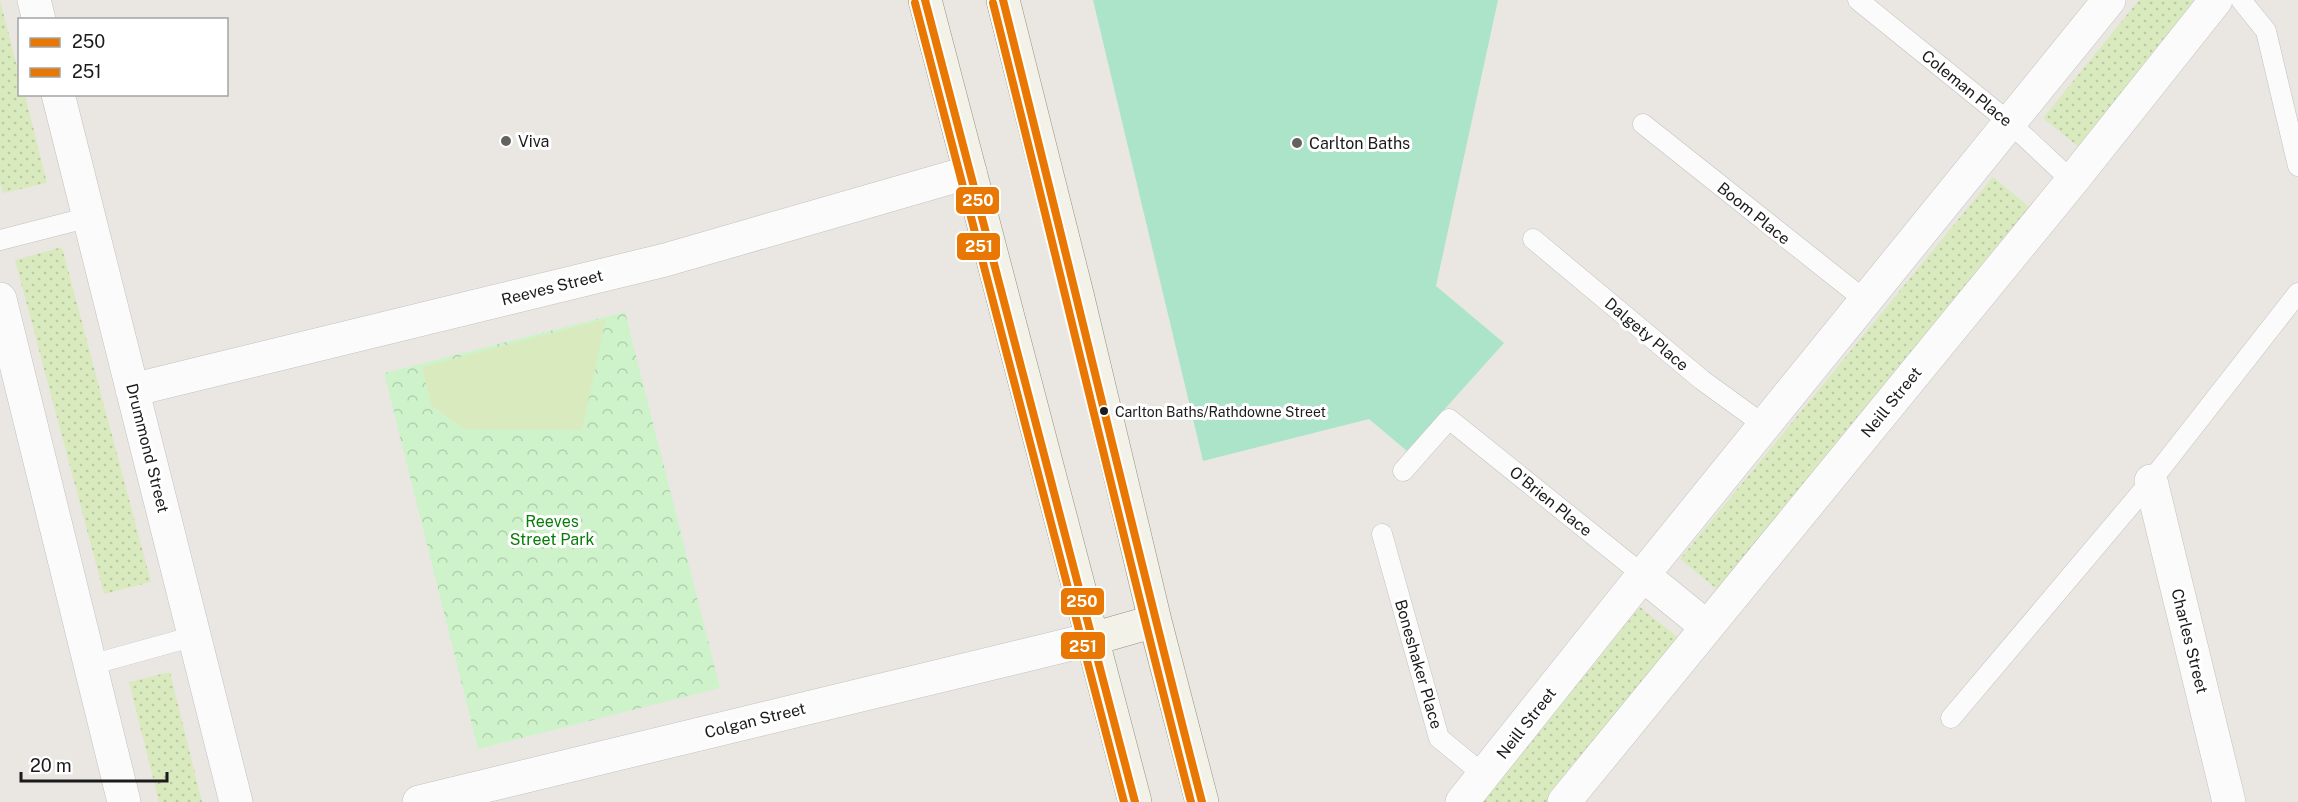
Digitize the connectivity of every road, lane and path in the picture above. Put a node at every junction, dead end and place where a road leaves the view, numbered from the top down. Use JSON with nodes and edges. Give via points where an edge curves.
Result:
{"nodes":[{"id":1,"x":34,"y":0,"type":"edge"},
{"id":2,"x":925,"y":0,"type":"edge"},
{"id":3,"x":1003,"y":0,"type":"edge"},
{"id":4,"x":1858,"y":0,"type":"edge"},
{"id":5,"x":2109,"y":0,"type":"edge"},
{"id":6,"x":2216,"y":0,"type":"edge"},
{"id":7,"x":2241,"y":0,"type":"edge"},
{"id":8,"x":38,"y":18,"type":"edge"},
{"id":9,"x":59,"y":96,"type":"edge"},
{"id":10,"x":2009,"y":122,"type":"junction"},
{"id":11,"x":1643,"y":124,"type":"dead end"},
{"id":12,"x":2298,"y":166,"type":"edge"},
{"id":13,"x":970,"y":172,"type":"junction"},
{"id":14,"x":2072,"y":180,"type":"junction"},
{"id":15,"x":90,"y":217,"type":"junction"},
{"id":16,"x":1533,"y":239,"type":"dead end"},
{"id":17,"x":0,"y":240,"type":"edge"},
{"id":18,"x":2298,"y":293,"type":"edge"},
{"id":19,"x":0,"y":299,"type":"edge"},
{"id":20,"x":1866,"y":301,"type":"junction"},
{"id":21,"x":132,"y":390,"type":"junction"},
{"id":22,"x":1764,"y":425,"type":"junction"},
{"id":23,"x":1403,"y":471,"type":"dead end"},
{"id":24,"x":2151,"y":481,"type":"junction"},
{"id":25,"x":1382,"y":534,"type":"dead end"},
{"id":26,"x":1643,"y":575,"type":"junction"},
{"id":27,"x":1155,"y":621,"type":"junction"},
{"id":28,"x":1707,"y":627,"type":"junction"},
{"id":29,"x":195,"y":636,"type":"junction"},
{"id":30,"x":1092,"y":639,"type":"junction"},
{"id":31,"x":90,"y":665,"type":"junction"},
{"id":32,"x":1951,"y":718,"type":"dead end"},
{"id":33,"x":1484,"y":775,"type":"junction"},
{"id":34,"x":124,"y":802,"type":"edge"},
{"id":35,"x":236,"y":802,"type":"edge"},
{"id":36,"x":419,"y":802,"type":"edge"},
{"id":37,"x":1135,"y":802,"type":"edge"},
{"id":38,"x":1202,"y":802,"type":"edge"},
{"id":39,"x":1462,"y":802,"type":"edge"},
{"id":40,"x":1564,"y":802,"type":"edge"},
{"id":41,"x":2229,"y":802,"type":"edge"}],
"edges":[{"from":1,"to":8,"type":"street"},
{"from":2,"to":13,"type":"main road"},
{"from":3,"to":27,"type":"main road"},
{"from":4,"to":10,"type":"lane","name":"Coleman Place"},
{"from":5,"to":10,"type":"street","name":"Neill Street"},
{"from":6,"to":14,"type":"street","name":"Neill Street"},
{"from":7,"to":12,"type":"lane","via":[[2266,31]]},
{"from":9,"to":15,"type":"street","name":"Drummond Street"},
{"from":10,"to":14,"type":"lane","name":"Coleman Place"},
{"from":10,"to":20,"type":"street","name":"Neill Street"},
{"from":11,"to":20,"type":"lane","name":"Boom Place"},
{"from":13,"to":21,"type":"street","name":"Reeves Street","via":[[665,260]]},
{"from":13,"to":30,"type":"main road"},
{"from":14,"to":28,"type":"street","name":"Neill Street"},
{"from":15,"to":17,"type":"lane"},
{"from":15,"to":21,"type":"street","name":"Drummond Street"},
{"from":16,"to":22,"type":"lane","name":"Dalgety Place","via":[[1702,380]]},
{"from":18,"to":24,"type":"lane"},
{"from":19,"to":31,"type":"street"},
{"from":20,"to":22,"type":"street","name":"Neill Street"},
{"from":21,"to":29,"type":"street","name":"Drummond Street"},
{"from":22,"to":26,"type":"street","name":"Neill Street"},
{"from":23,"to":26,"type":"lane","name":"O'Brien Place","via":[[1449,419]]},
{"from":24,"to":32,"type":"lane"},
{"from":24,"to":41,"type":"street","name":"Charles Street"},
{"from":25,"to":33,"type":"lane","name":"Boneshaker Place","via":[[1439,738]]},
{"from":26,"to":28,"type":"street","name":"O'Brien Place"},
{"from":26,"to":33,"type":"street","name":"Neill Street"},
{"from":27,"to":30,"type":"main road"},
{"from":27,"to":38,"type":"main road"},
{"from":28,"to":40,"type":"street","name":"Neill Street"},
{"from":29,"to":31,"type":"lane"},
{"from":29,"to":35,"type":"street","name":"Drummond Street"},
{"from":30,"to":36,"type":"street","name":"Colgan Street"},
{"from":30,"to":37,"type":"main road"},
{"from":31,"to":34,"type":"street"},
{"from":33,"to":39,"type":"street","name":"Neill Street"}]}
